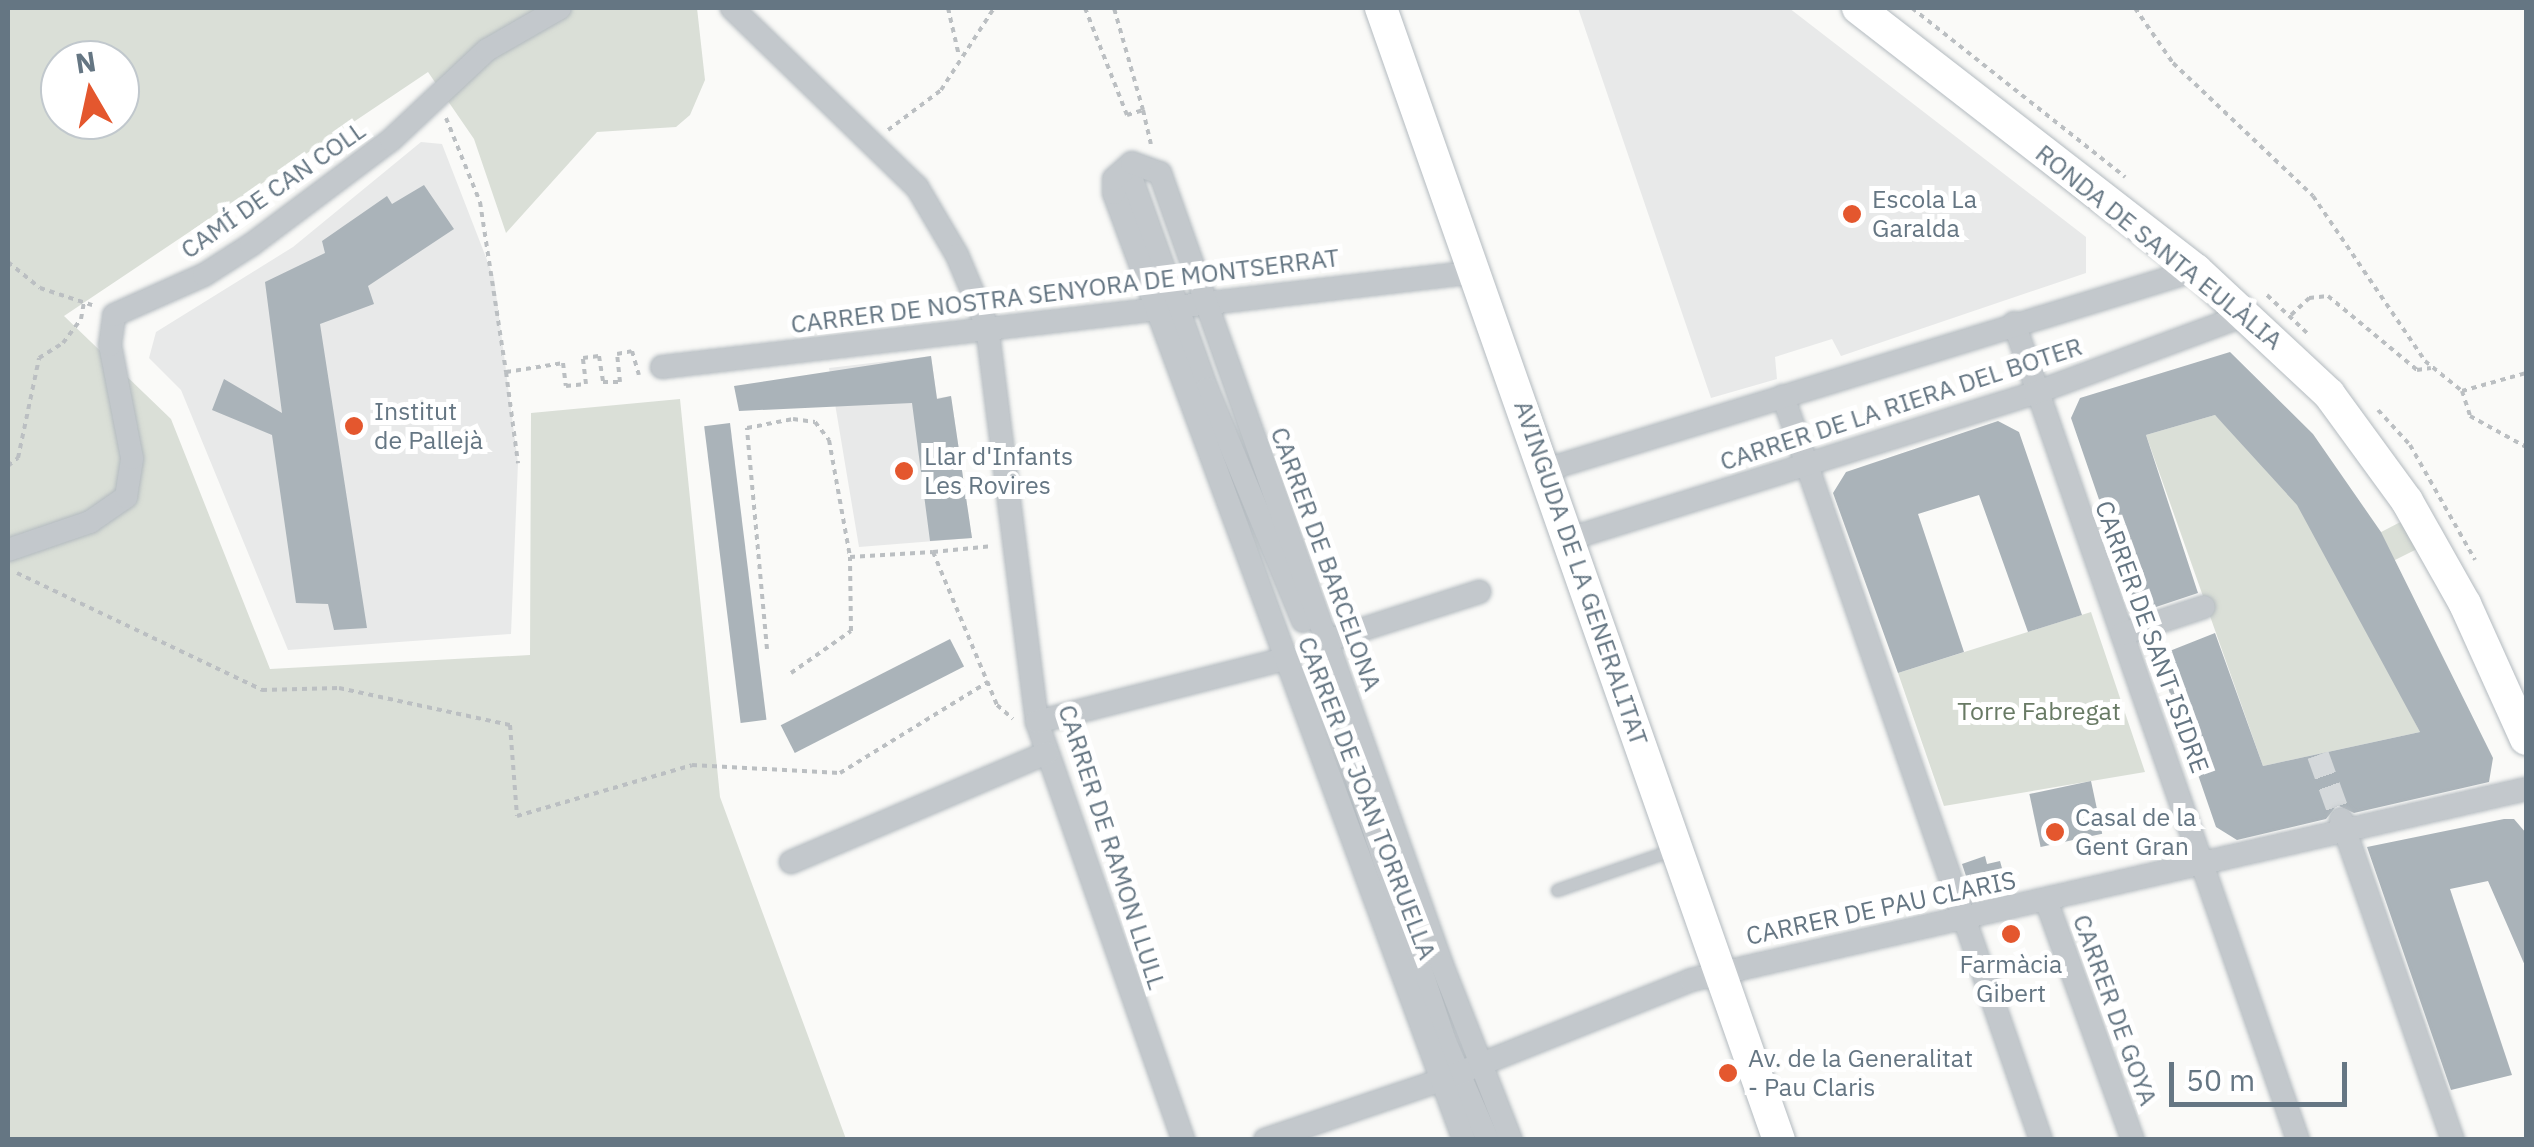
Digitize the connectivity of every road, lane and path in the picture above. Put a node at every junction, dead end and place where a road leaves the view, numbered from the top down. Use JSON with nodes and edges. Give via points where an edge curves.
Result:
{"nodes":[{"id":1,"x":560,"y":8,"type":"edge"},
{"id":2,"x":732,"y":8,"type":"edge"},
{"id":3,"x":948,"y":8,"type":"edge"},
{"id":4,"x":994,"y":8,"type":"edge"},
{"id":5,"x":1085,"y":8,"type":"edge"},
{"id":6,"x":1114,"y":8,"type":"edge"},
{"id":7,"x":1381,"y":8,"type":"edge"},
{"id":8,"x":1858,"y":8,"type":"edge"},
{"id":9,"x":2136,"y":8,"type":"edge"},
{"id":10,"x":958,"y":56,"type":"junction"},
{"id":11,"x":436,"y":98,"type":"junction"},
{"id":12,"x":1144,"y":110,"type":"junction"},
{"id":13,"x":864,"y":136,"type":"junction"},
{"id":14,"x":1139,"y":170,"type":"junction"},
{"id":15,"x":8,"y":262,"type":"edge"},
{"id":16,"x":2196,"y":270,"type":"junction"},
{"id":17,"x":1475,"y":272,"type":"junction"},
{"id":18,"x":1204,"y":299,"type":"junction"},
{"id":19,"x":84,"y":302,"type":"junction"},
{"id":20,"x":1167,"y":304,"type":"junction"},
{"id":21,"x":2247,"y":314,"type":"junction"},
{"id":22,"x":114,"y":315,"type":"junction"},
{"id":23,"x":2291,"y":315,"type":"dead end"},
{"id":24,"x":2014,"y":324,"type":"junction"},
{"id":25,"x":988,"y":326,"type":"junction"},
{"id":26,"x":662,"y":367,"type":"joint"},
{"id":27,"x":2431,"y":368,"type":"junction"},
{"id":28,"x":506,"y":372,"type":"junction"},
{"id":29,"x":2526,"y":373,"type":"edge"},
{"id":30,"x":2462,"y":391,"type":"junction"},
{"id":31,"x":2035,"y":393,"type":"junction"},
{"id":32,"x":1783,"y":396,"type":"junction"},
{"id":33,"x":2526,"y":446,"type":"edge"},
{"id":34,"x":518,"y":463,"type":"dead end"},
{"id":35,"x":1806,"y":463,"type":"junction"},
{"id":36,"x":8,"y":466,"type":"edge"},
{"id":37,"x":1545,"y":470,"type":"junction"},
{"id":38,"x":1569,"y":539,"type":"junction"},
{"id":39,"x":1015,"y":544,"type":"junction"},
{"id":40,"x":8,"y":550,"type":"edge"},
{"id":41,"x":933,"y":552,"type":"junction"},
{"id":42,"x":850,"y":557,"type":"junction"},
{"id":43,"x":8,"y":568,"type":"edge"},
{"id":44,"x":1282,"y":570,"type":"junction"},
{"id":45,"x":1479,"y":592,"type":"dead end"},
{"id":46,"x":2204,"y":606,"type":"dead end"},
{"id":47,"x":2122,"y":634,"type":"junction"},
{"id":48,"x":1326,"y":641,"type":"junction"},
{"id":49,"x":768,"y":648,"type":"dead end"},
{"id":50,"x":1278,"y":661,"type":"junction"},
{"id":51,"x":791,"y":672,"type":"dead end"},
{"id":52,"x":988,"y":682,"type":"junction"},
{"id":53,"x":1303,"y":688,"type":"dead end"},
{"id":54,"x":1038,"y":722,"type":"junction"},
{"id":55,"x":2526,"y":740,"type":"edge"},
{"id":56,"x":1047,"y":752,"type":"junction"},
{"id":57,"x":2526,"y":789,"type":"edge"},
{"id":58,"x":2343,"y":826,"type":"junction"},
{"id":59,"x":1678,"y":848,"type":"junction"},
{"id":60,"x":791,"y":862,"type":"dead end"},
{"id":61,"x":2205,"y":865,"type":"junction"},
{"id":62,"x":1376,"y":874,"type":"junction"},
{"id":63,"x":1557,"y":890,"type":"dead end"},
{"id":64,"x":2046,"y":900,"type":"junction"},
{"id":65,"x":1960,"y":919,"type":"junction"},
{"id":66,"x":1719,"y":973,"type":"junction"},
{"id":67,"x":1461,"y":1072,"type":"junction"},
{"id":68,"x":1183,"y":1140,"type":"edge"},
{"id":69,"x":1265,"y":1140,"type":"edge"},
{"id":70,"x":1464,"y":1140,"type":"edge"},
{"id":71,"x":1488,"y":1140,"type":"edge"},
{"id":72,"x":1511,"y":1140,"type":"edge"},
{"id":73,"x":1779,"y":1140,"type":"edge"},
{"id":74,"x":2041,"y":1140,"type":"edge"},
{"id":75,"x":2133,"y":1140,"type":"edge"},
{"id":76,"x":2298,"y":1140,"type":"edge"},
{"id":77,"x":2453,"y":1140,"type":"edge"}],
"edges":[{"from":1,"to":11,"type":"street","name":"CAMÍ DE CAN COLL","via":[[509,33]]},
{"from":2,"to":13,"type":"street"},
{"from":3,"to":10,"type":"path"},
{"from":4,"to":10,"type":"path"},
{"from":5,"to":12,"type":"path","via":[[1118,100],[1127,115]]},
{"from":6,"to":12,"type":"path"},
{"from":7,"to":17,"type":"main road","name":"AVINGUDA DE LA GENERALITAT"},
{"from":8,"to":16,"type":"main road","name":"RONDA DE SANTA EULÀLIA"},
{"from":9,"to":27,"type":"path","via":[[2173,63],[2313,196]]},
{"from":10,"to":13,"type":"path","via":[[930,99],[893,128]]},
{"from":11,"to":22,"type":"street","name":"CAMÍ DE CAN COLL","via":[[382,148],[252,245],[204,275]]},
{"from":11,"to":28,"type":"path","via":[[480,202]]},
{"from":12,"to":14,"type":"path","via":[[1153,134]]},
{"from":13,"to":25,"type":"street","via":[[916,187],[958,255]]},
{"from":14,"to":18,"type":"street","name":"CARRER DE BARCELONA","via":[[1160,173]]},
{"from":14,"to":20,"type":"street","via":[[1120,170],[1114,193]]},
{"from":15,"to":19,"type":"path","via":[[40,288]]},
{"from":16,"to":21,"type":"main road","name":"RONDA DE SANTA EULÀLIA"},
{"from":16,"to":24,"type":"street","name":"CARRER DE LA RIERA DEL BOTER"},
{"from":17,"to":18,"type":"street","name":"CARRER DE NOSTRA SENYORA DE MONTSERRAT"},
{"from":17,"to":37,"type":"main road","name":"AVINGUDA DE LA GENERALITAT"},
{"from":18,"to":20,"type":"street","name":"CARRER DE NOSTRA SENYORA DE MONTSERRAT"},
{"from":18,"to":48,"type":"street","name":"CARRER DE BARCELONA"},
{"from":19,"to":22,"type":"path"},
{"from":19,"to":36,"type":"path","via":[[81,320],[39,358],[18,458]]},
{"from":20,"to":25,"type":"street","name":"CARRER DE NOSTRA SENYORA DE MONTSERRAT"},
{"from":20,"to":44,"type":"street"},
{"from":20,"to":50,"type":"street","name":"CARRER DE JOAN TORRUELLA"},
{"from":21,"to":31,"type":"street","name":"CARRER DE LA RIERA DEL BOTER"},
{"from":21,"to":55,"type":"main road","name":"RONDA DE SANTA EULÀLIA","via":[[2329,394],[2380,458],[2465,604]]},
{"from":22,"to":40,"type":"street","via":[[110,345],[132,458],[126,497],[90,522]]},
{"from":23,"to":27,"type":"path","via":[[2309,298],[2328,296],[2418,370]]},
{"from":24,"to":31,"type":"street","name":"CARRER DE SANT ISIDRE"},
{"from":24,"to":32,"type":"street","name":"CARRER DE LA RIERA DEL BOTER"},
{"from":25,"to":26,"type":"street","name":"CARRER DE NOSTRA SENYORA DE MONTSERRAT"},
{"from":25,"to":39,"type":"street","name":"CARRER DE RAMON LLULL"},
{"from":26,"to":28,"type":"path","via":[[636,375],[632,351],[617,354],[620,382],[604,382],[599,356],[583,358],[586,384],[566,386],[563,363]]},
{"from":27,"to":30,"type":"path"},
{"from":28,"to":34,"type":"path"},
{"from":29,"to":30,"type":"path"},
{"from":30,"to":33,"type":"path","via":[[2470,416]]},
{"from":31,"to":35,"type":"street","name":"CARRER DE LA RIERA DEL BOTER"},
{"from":31,"to":47,"type":"street","name":"CARRER DE SANT ISIDRE"},
{"from":32,"to":35,"type":"street"},
{"from":32,"to":37,"type":"street","name":"CARRER DE LA RIERA DEL BOTER"},
{"from":35,"to":38,"type":"street","name":"CARRER DE LA RIERA DEL BOTER"},
{"from":35,"to":65,"type":"street"},
{"from":37,"to":38,"type":"main road","name":"AVINGUDA DE LA GENERALITAT"},
{"from":38,"to":59,"type":"main road","name":"AVINGUDA DE LA GENERALITAT"},
{"from":39,"to":41,"type":"path"},
{"from":39,"to":54,"type":"street","name":"CARRER DE RAMON LLULL"},
{"from":41,"to":42,"type":"path"},
{"from":41,"to":52,"type":"path"},
{"from":42,"to":49,"type":"path","via":[[829,440],[815,422],[793,418],[746,428]]},
{"from":42,"to":51,"type":"path","via":[[852,631]]},
{"from":43,"to":52,"type":"path","via":[[262,690],[339,688],[510,724],[517,816],[692,765],[840,773]]},
{"from":44,"to":53,"type":"street"},
{"from":44,"to":62,"type":"street","via":[[1384,846]]},
{"from":45,"to":48,"type":"street"},
{"from":46,"to":47,"type":"street"},
{"from":47,"to":61,"type":"street","name":"CARRER DE SANT ISIDRE"},
{"from":48,"to":67,"type":"street","name":"CARRER DE BARCELONA"},
{"from":50,"to":54,"type":"street"},
{"from":50,"to":62,"type":"street","name":"CARRER DE JOAN TORRUELLA"},
{"from":52,"to":54,"type":"path","via":[[1012,719]]},
{"from":54,"to":56,"type":"street","name":"CARRER DE RAMON LLULL"},
{"from":56,"to":60,"type":"street"},
{"from":56,"to":68,"type":"street","name":"CARRER DE RAMON LLULL"},
{"from":57,"to":58,"type":"street","name":"CARRER DE PAU CLARIS"},
{"from":58,"to":61,"type":"street","name":"CARRER DE PAU CLARIS"},
{"from":58,"to":77,"type":"street"},
{"from":59,"to":63,"type":"lane"},
{"from":59,"to":66,"type":"main road","name":"AVINGUDA DE LA GENERALITAT"},
{"from":61,"to":64,"type":"street","name":"CARRER DE PAU CLARIS"},
{"from":61,"to":76,"type":"street","name":"CARRER DE SANT ISIDRE"},
{"from":62,"to":67,"type":"street","name":"CARRER DE JOAN TORRUELLA"},
{"from":64,"to":65,"type":"street","name":"CARRER DE PAU CLARIS"},
{"from":64,"to":75,"type":"street","name":"CARRER DE GOYA"},
{"from":65,"to":66,"type":"street","name":"CARRER DE PAU CLARIS"},
{"from":65,"to":74,"type":"street"},
{"from":66,"to":67,"type":"street","name":"CARRER DE PAU CLARIS"},
{"from":66,"to":73,"type":"main road","name":"AVINGUDA DE LA GENERALITAT"},
{"from":67,"to":69,"type":"street","name":"CARRER DE PAU CLARIS"},
{"from":67,"to":70,"type":"street","name":"CARRER DE JOAN TORRUELLA"},
{"from":67,"to":71,"type":"street"},
{"from":67,"to":72,"type":"street","name":"CARRER DE BARCELONA"}]}
